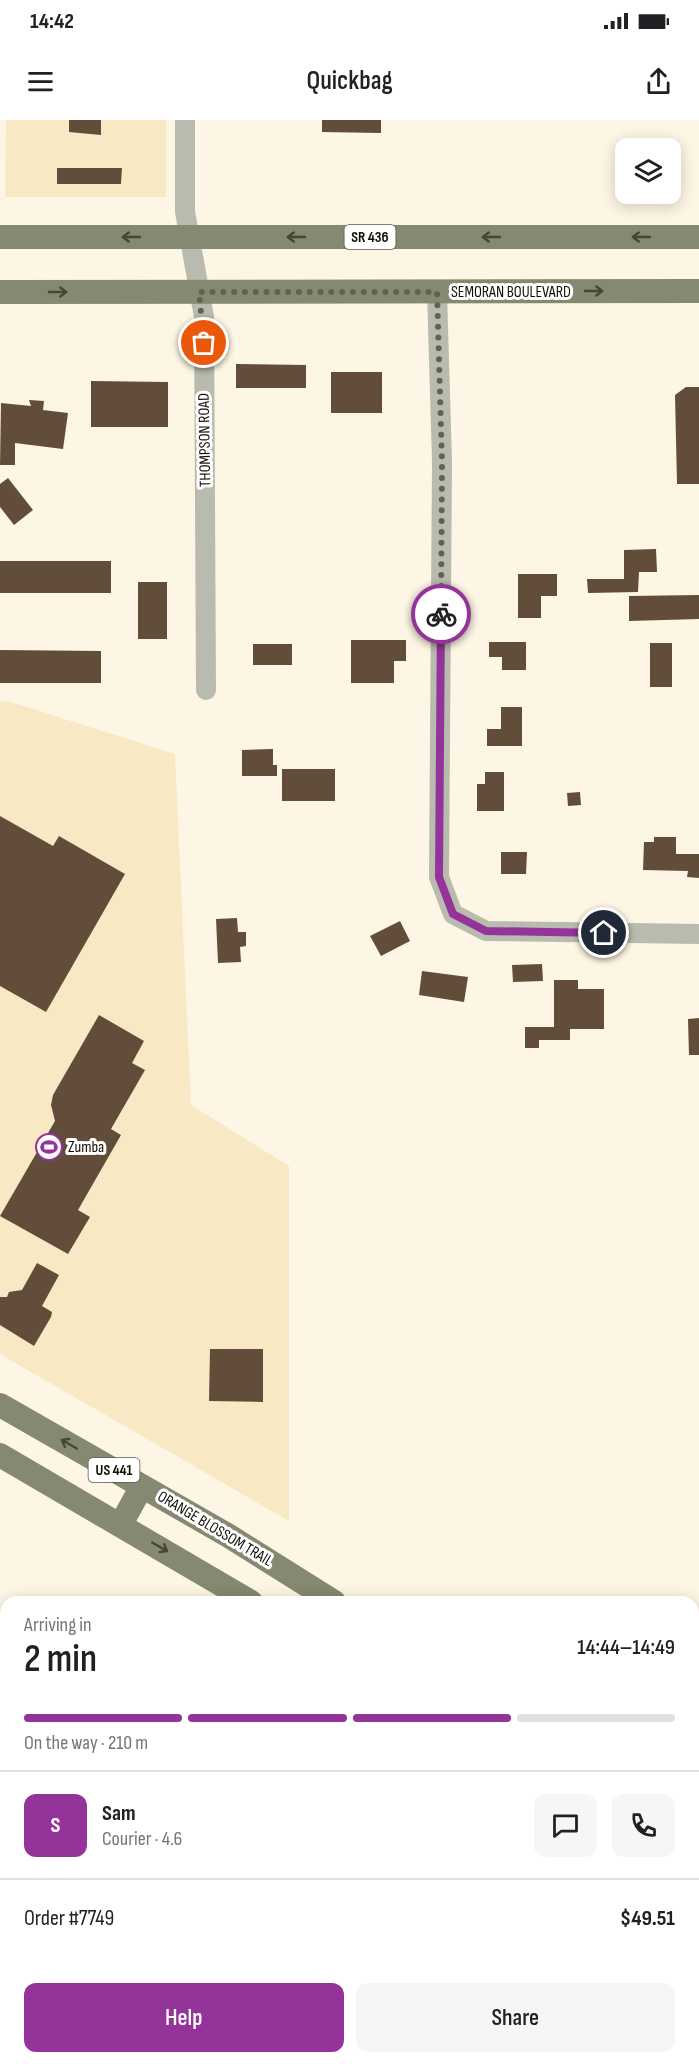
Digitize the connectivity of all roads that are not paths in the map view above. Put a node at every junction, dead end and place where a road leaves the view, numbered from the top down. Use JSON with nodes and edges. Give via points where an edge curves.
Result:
{"nodes":[{"id":1,"x":185,"y":120,"type":"edge"},
{"id":2,"x":0,"y":237,"type":"edge"},
{"id":3,"x":190,"y":237,"type":"junction"},
{"id":4,"x":699,"y":237,"type":"edge"},
{"id":5,"x":699,"y":291,"type":"edge"},
{"id":6,"x":0,"y":292,"type":"edge"},
{"id":7,"x":199,"y":292,"type":"junction"},
{"id":8,"x":437,"y":292,"type":"junction"},
{"id":9,"x":206,"y":690,"type":"dead end"},
{"id":10,"x":699,"y":934,"type":"edge"},
{"id":11,"x":0,"y":1405,"type":"edge"},
{"id":12,"x":0,"y":1455,"type":"edge"},
{"id":13,"x":142,"y":1486,"type":"junction"},
{"id":14,"x":121,"y":1524,"type":"junction"},
{"id":15,"x":241,"y":1596,"type":"edge"},
{"id":16,"x":324,"y":1596,"type":"edge"}],
"edges":[{"from":1,"to":3,"type":"street","name":"THOMPSON ROAD","via":[[185,212]]},
{"from":3,"to":2,"type":"main road","number":"SR 436","one_way":true},
{"from":4,"to":3,"type":"main road","number":"SR 436","one_way":true},
{"from":3,"to":7,"type":"street","name":"THOMPSON ROAD"},
{"from":8,"to":5,"type":"main road","name":"SEMORAN BOULEVARD","one_way":true},
{"from":6,"to":7,"type":"main road","name":"SEMORAN BOULEVARD","one_way":true},
{"from":7,"to":8,"type":"main road","name":"SEMORAN BOULEVARD"},
{"from":7,"to":9,"type":"street","name":"THOMPSON ROAD","via":[[204,317]]},
{"from":8,"to":10,"type":"street","via":[[442,462],[439,877],[453,914],[486,931]]},
{"from":13,"to":11,"type":"main road","name":"ORANGE BLOSSOM TRAIL","number":"US 441","one_way":true},
{"from":12,"to":14,"type":"main road","number":"US 441"},
{"from":13,"to":14,"type":"main road"},
{"from":13,"to":16,"type":"main road","name":"ORANGE BLOSSOM TRAIL","number":"US 441"},
{"from":14,"to":15,"type":"main road","number":"US 441","one_way":true}]}
